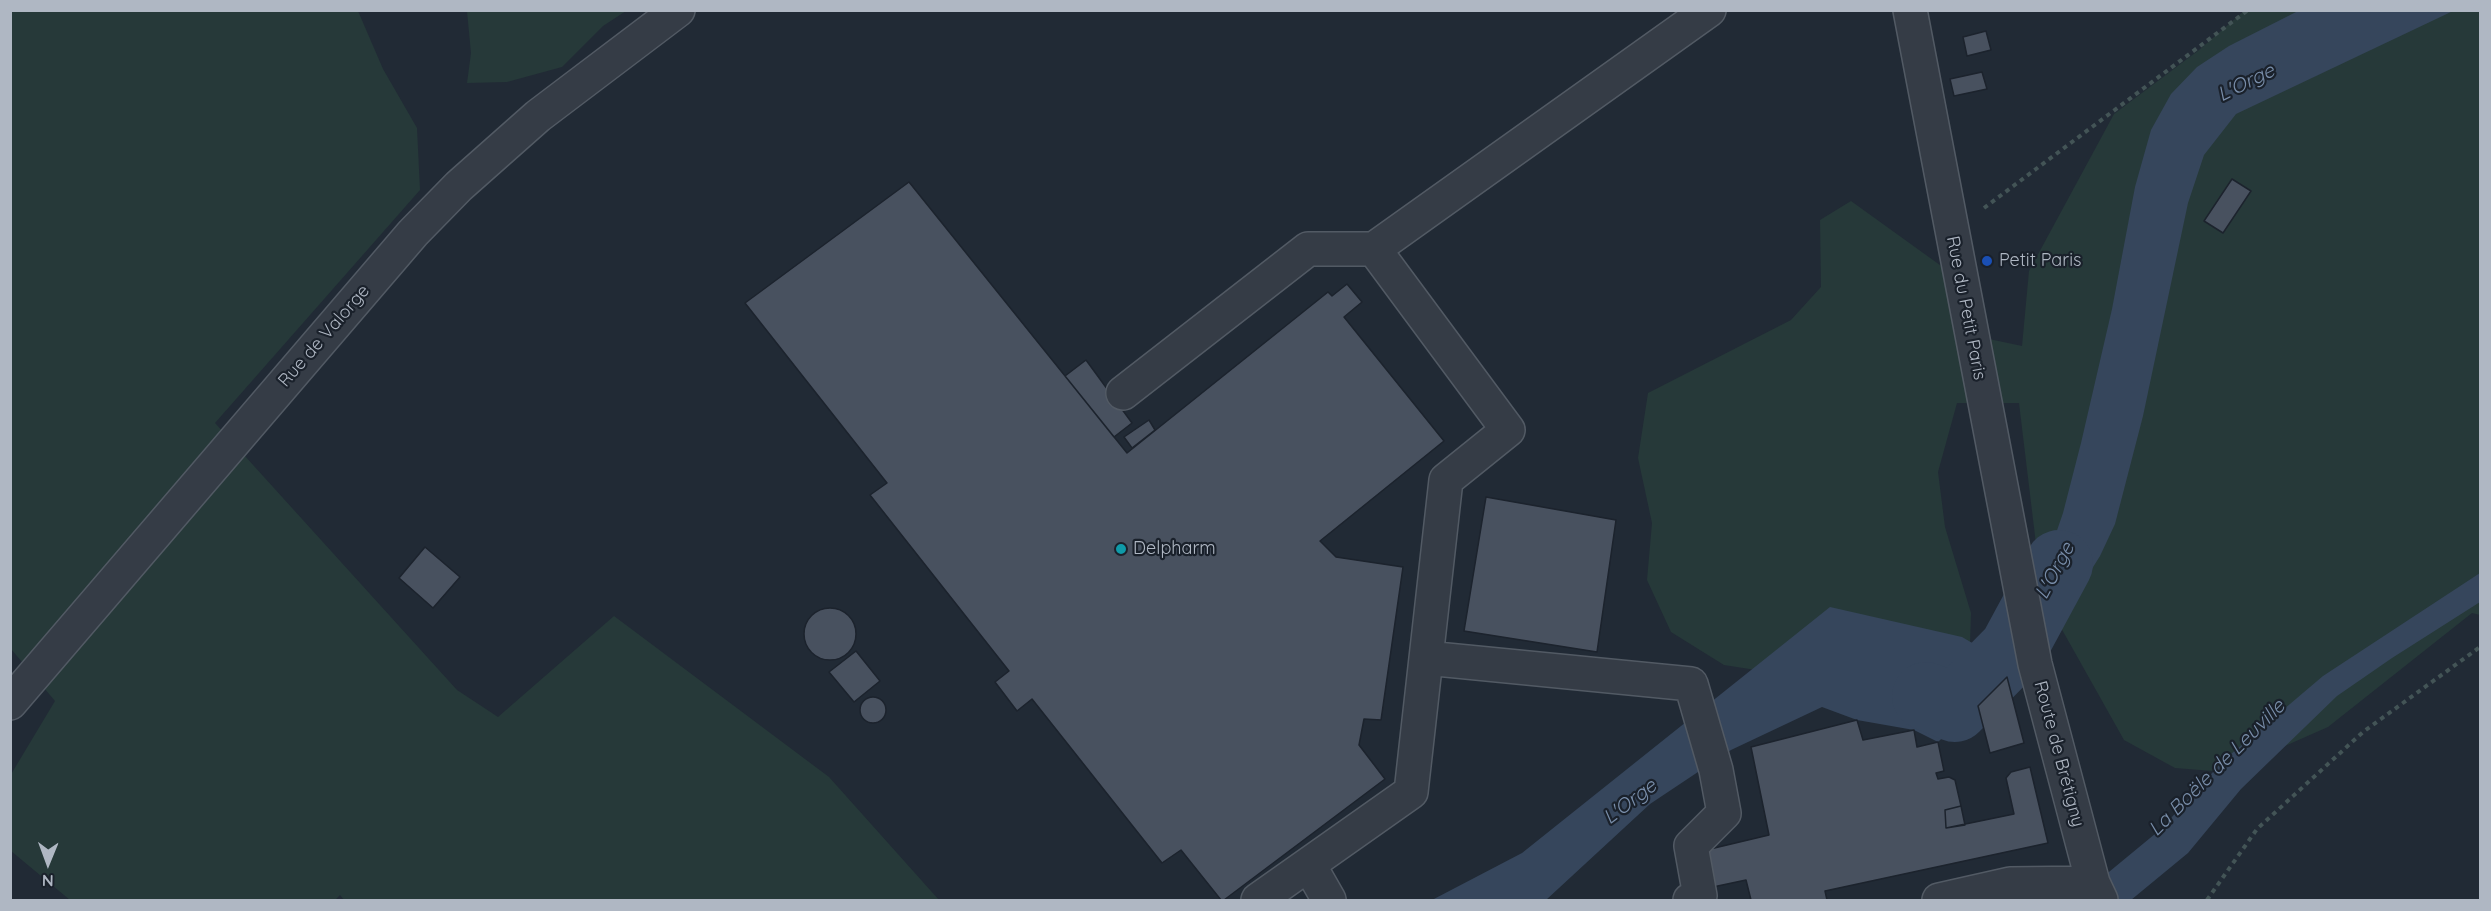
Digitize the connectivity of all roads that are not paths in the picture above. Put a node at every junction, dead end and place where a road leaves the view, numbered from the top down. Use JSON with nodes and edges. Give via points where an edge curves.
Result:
{"nodes":[{"id":1,"x":678,"y":10,"type":"edge"},
{"id":2,"x":1709,"y":10,"type":"edge"},
{"id":3,"x":1910,"y":10,"type":"edge"},
{"id":4,"x":1374,"y":249,"type":"junction"},
{"id":5,"x":1123,"y":393,"type":"dead end"},
{"id":6,"x":2025,"y":606,"type":"joint"},
{"id":7,"x":1426,"y":658,"type":"junction"},
{"id":8,"x":10,"y":703,"type":"edge"},
{"id":9,"x":1308,"y":865,"type":"junction"},
{"id":10,"x":2097,"y":892,"type":"edge"},
{"id":11,"x":1697,"y":899,"type":"edge"},
{"id":12,"x":1258,"y":900,"type":"edge"},
{"id":13,"x":1329,"y":900,"type":"edge"},
{"id":14,"x":1939,"y":900,"type":"edge"}],
"edges":[{"from":1,"to":8,"type":"street","name":"Rue de Valorge","via":[[538,116],[413,233]]},
{"from":2,"to":4,"type":"street"},
{"from":3,"to":6,"type":"street","name":"Rue du Petit Paris"},
{"from":4,"to":5,"type":"street","via":[[1308,249]]},
{"from":4,"to":7,"type":"street","via":[[1508,430],[1446,480]]},
{"from":6,"to":10,"type":"street","name":"Route de Brétigny","via":[[2035,664]]},
{"from":7,"to":9,"type":"street","via":[[1411,792]]},
{"from":7,"to":11,"type":"street","via":[[1691,684],[1724,813],[1690,846]]},
{"from":9,"to":12,"type":"street"},
{"from":9,"to":13,"type":"street"},
{"from":10,"to":14,"type":"street","via":[[2010,884]]}]}
